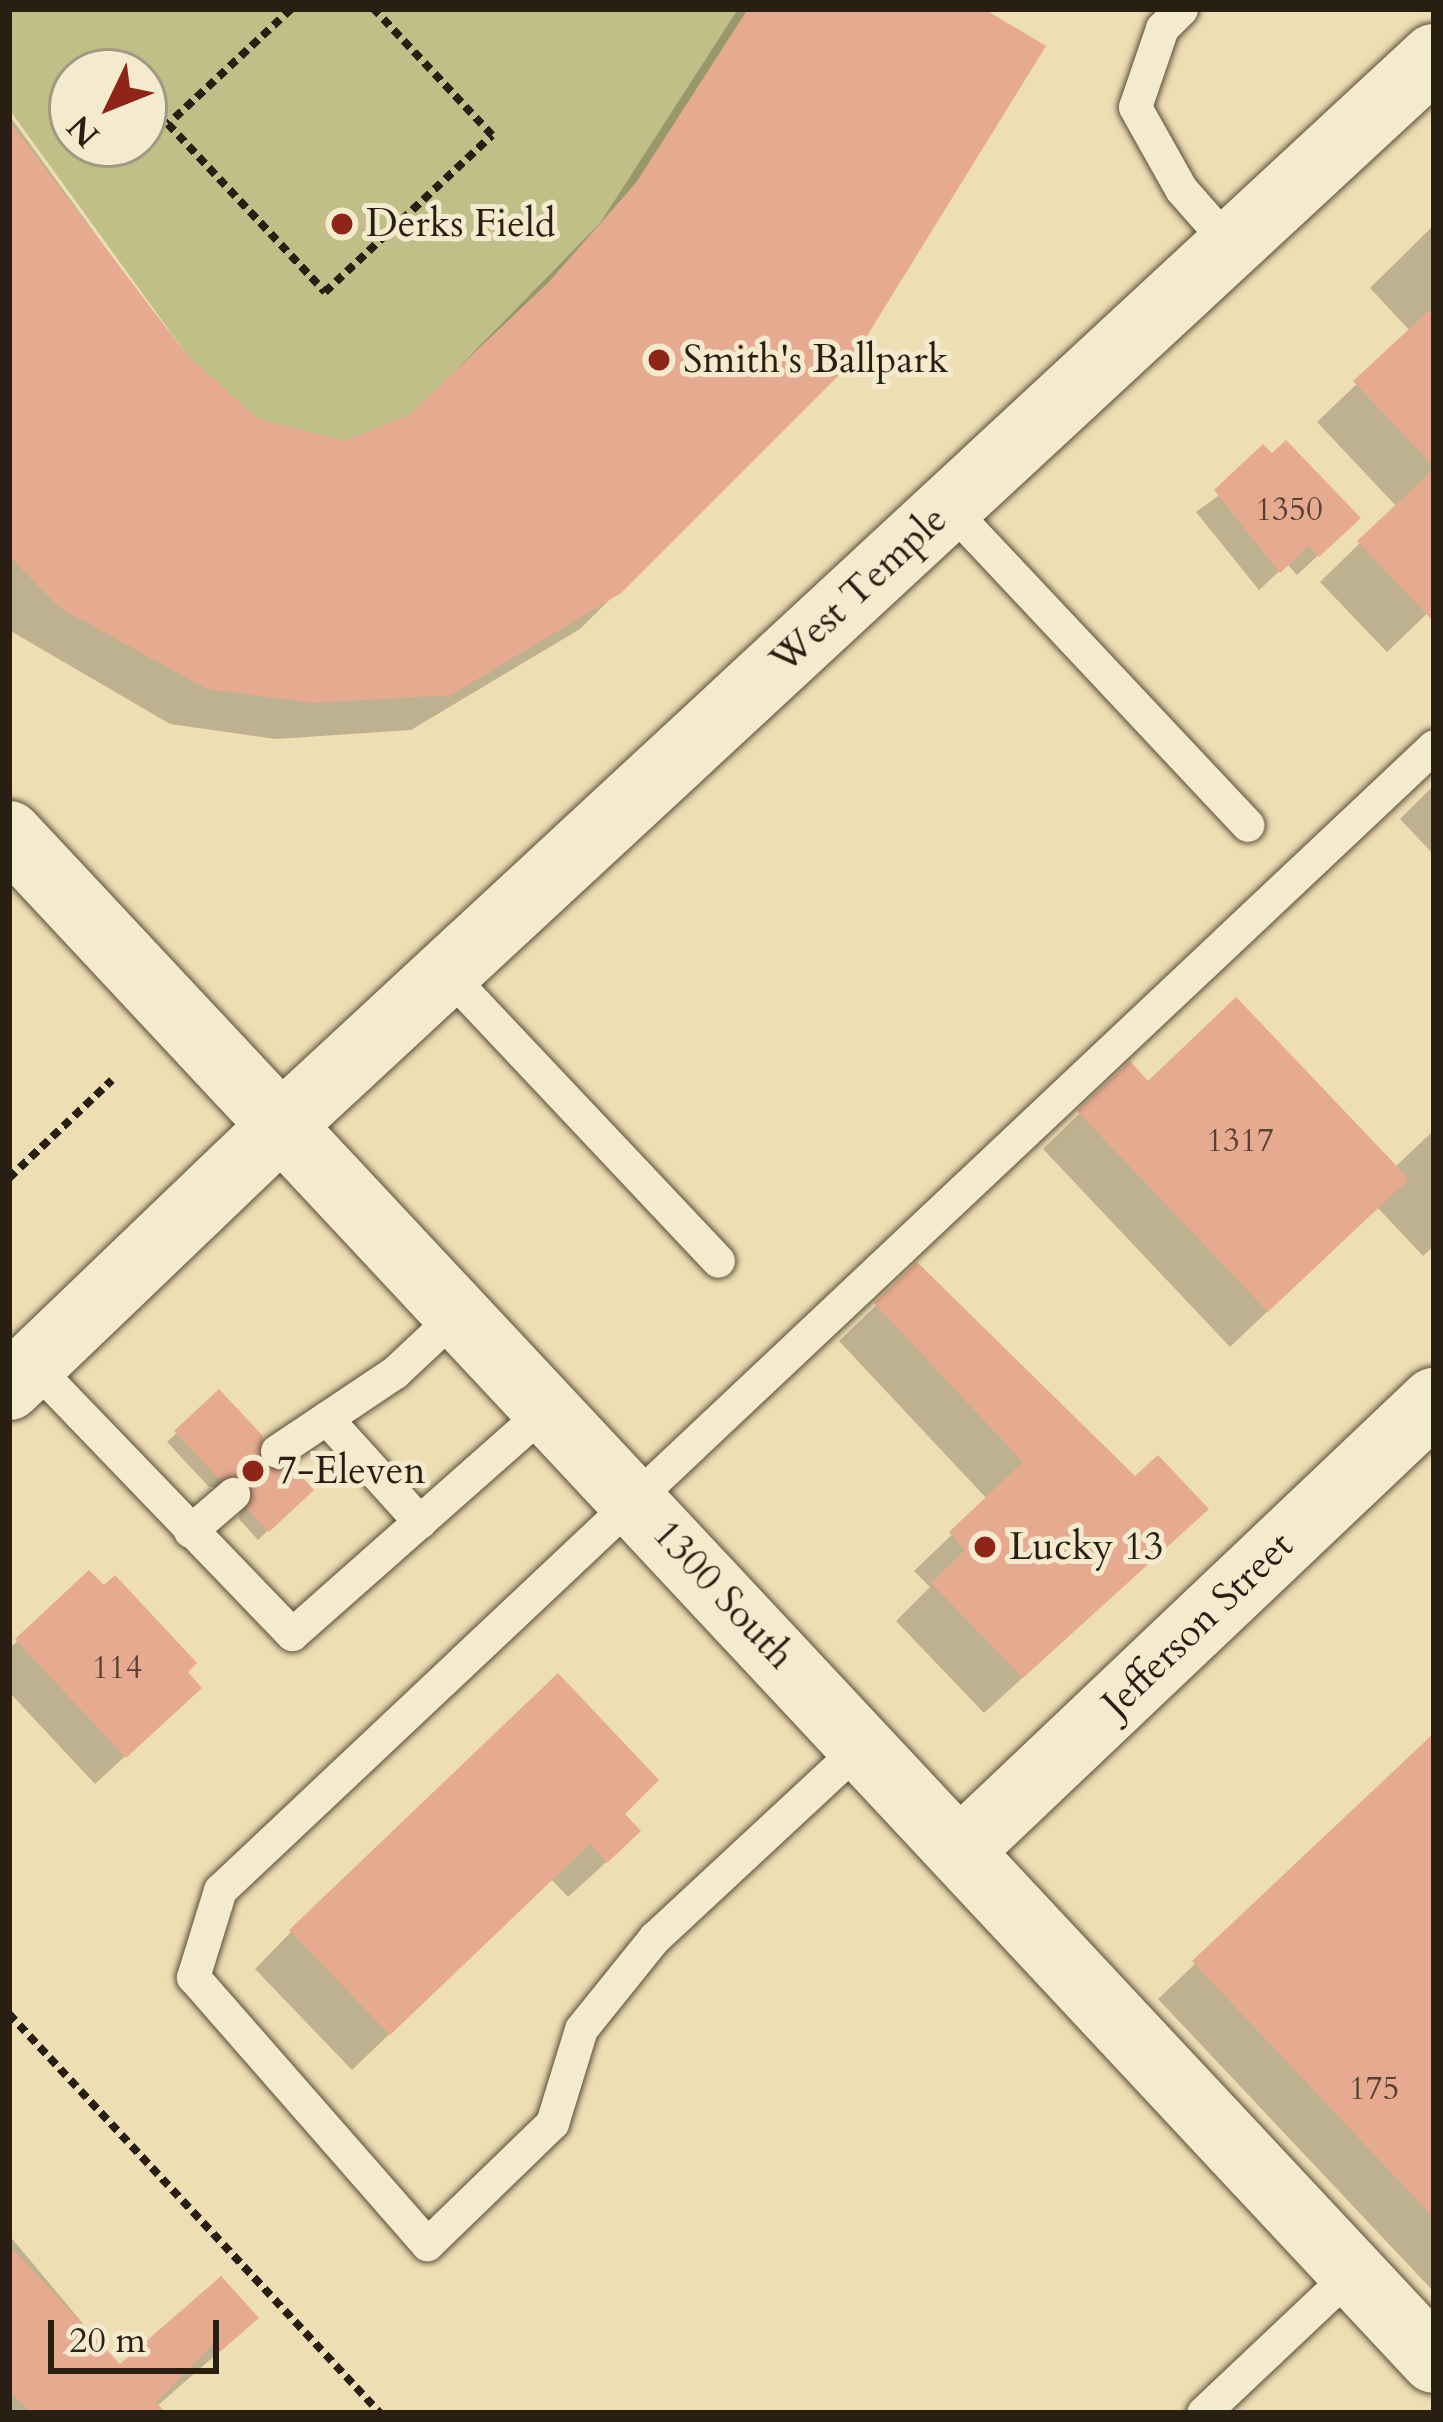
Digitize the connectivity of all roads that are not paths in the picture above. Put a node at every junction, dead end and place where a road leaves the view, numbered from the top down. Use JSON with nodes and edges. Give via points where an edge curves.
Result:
{"nodes":[{"id":1,"x":1181,"y":9,"type":"edge"},
{"id":2,"x":1434,"y":57,"type":"edge"},
{"id":3,"x":1231,"y":246,"type":"junction"},
{"id":4,"x":949,"y":507,"type":"junction"},
{"id":5,"x":1434,"y":746,"type":"edge"},
{"id":6,"x":1249,"y":825,"type":"dead end"},
{"id":7,"x":9,"y":834,"type":"edge"},
{"id":8,"x":445,"y":971,"type":"junction"},
{"id":9,"x":284,"y":1123,"type":"junction"},
{"id":10,"x":718,"y":1261,"type":"dead end"},
{"id":11,"x":459,"y":1312,"type":"junction"},
{"id":12,"x":21,"y":1375,"type":"edge"},
{"id":13,"x":1434,"y":1401,"type":"edge"},
{"id":14,"x":547,"y":1408,"type":"junction"},
{"id":15,"x":326,"y":1418,"type":"junction"},
{"id":16,"x":277,"y":1451,"type":"dead end"},
{"id":17,"x":233,"y":1495,"type":"dead end"},
{"id":18,"x":638,"y":1506,"type":"junction"},
{"id":19,"x":420,"y":1522,"type":"junction"},
{"id":20,"x":190,"y":1531,"type":"junction"},
{"id":21,"x":863,"y":1744,"type":"junction"},
{"id":22,"x":962,"y":1849,"type":"junction"},
{"id":23,"x":1354,"y":2271,"type":"junction"},
{"id":24,"x":1434,"y":2360,"type":"edge"},
{"id":25,"x":1203,"y":2413,"type":"edge"}],
"edges":[{"from":1,"to":3,"type":"lane","via":[[1162,28],[1135,107],[1180,189]]},
{"from":2,"to":3,"type":"street","name":"West Temple"},
{"from":3,"to":4,"type":"street","name":"West Temple"},
{"from":4,"to":6,"type":"lane"},
{"from":4,"to":8,"type":"street","name":"West Temple"},
{"from":5,"to":18,"type":"lane"},
{"from":7,"to":9,"type":"street","name":"1300 South"},
{"from":8,"to":9,"type":"street","name":"West Temple"},
{"from":8,"to":10,"type":"lane"},
{"from":9,"to":11,"type":"street","name":"1300 South"},
{"from":9,"to":12,"type":"street","name":"West Temple"},
{"from":11,"to":14,"type":"street","name":"1300 South"},
{"from":11,"to":15,"type":"lane"},
{"from":12,"to":20,"type":"lane"},
{"from":13,"to":22,"type":"street","name":"Jefferson Street"},
{"from":14,"to":18,"type":"street","name":"1300 South"},
{"from":14,"to":19,"type":"lane"},
{"from":15,"to":16,"type":"lane"},
{"from":15,"to":19,"type":"lane"},
{"from":17,"to":20,"type":"lane"},
{"from":18,"to":21,"type":"street","name":"1300 South"},
{"from":18,"to":21,"type":"lane","via":[[220,1890],[193,1977],[427,2244],[552,2122],[581,2029],[655,1936]]},
{"from":19,"to":20,"type":"lane","via":[[292,1634]]},
{"from":21,"to":22,"type":"street","name":"1300 South"},
{"from":22,"to":23,"type":"street","name":"1300 South"},
{"from":23,"to":24,"type":"street","name":"1300 South"},
{"from":23,"to":25,"type":"lane"}]}
